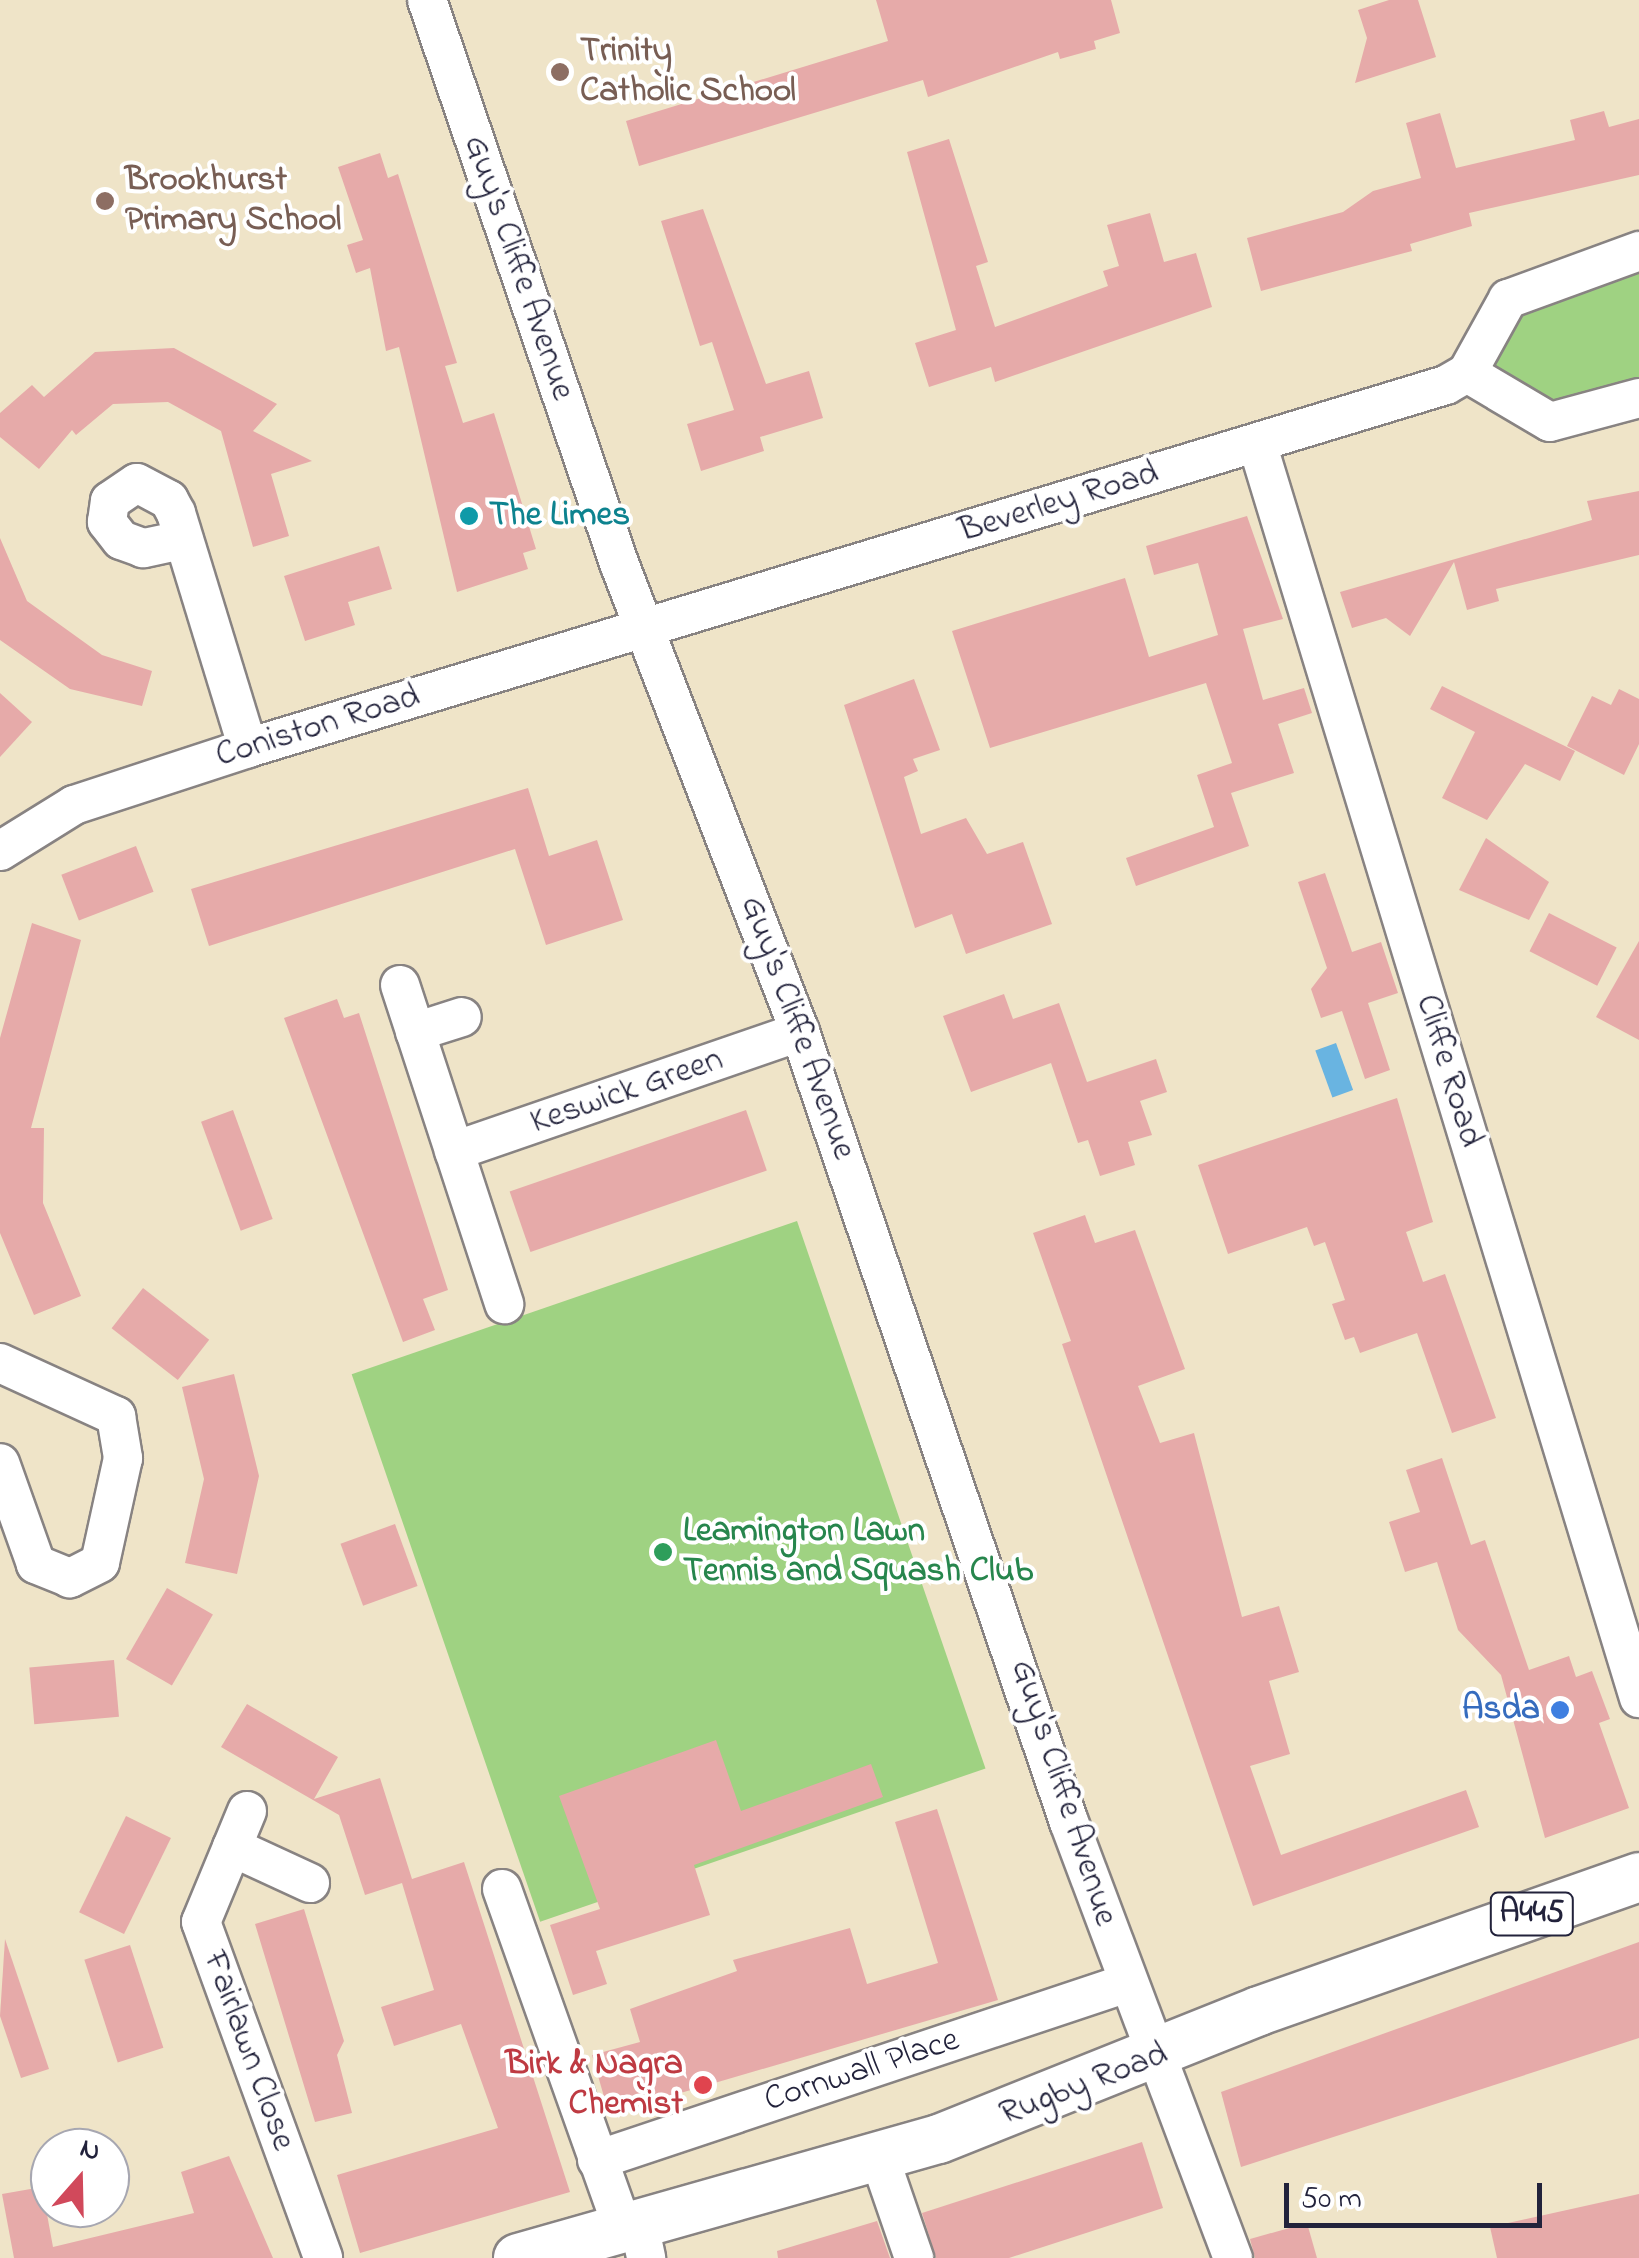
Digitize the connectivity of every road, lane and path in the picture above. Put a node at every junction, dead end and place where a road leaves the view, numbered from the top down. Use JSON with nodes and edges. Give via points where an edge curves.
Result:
{"nodes":[{"id":1,"x":427,"y":0,"type":"edge"},
{"id":2,"x":1639,"y":251,"type":"edge"},
{"id":3,"x":1467,"y":372,"type":"junction"},
{"id":4,"x":1639,"y":398,"type":"edge"},
{"id":5,"x":1257,"y":443,"type":"junction"},
{"id":6,"x":182,"y":540,"type":"dead end"},
{"id":7,"x":647,"y":627,"type":"junction"},
{"id":8,"x":248,"y":748,"type":"junction"},
{"id":9,"x":0,"y":852,"type":"edge"},
{"id":10,"x":400,"y":985,"type":"dead end"},
{"id":11,"x":462,"y":1017,"type":"dead end"},
{"id":12,"x":415,"y":1032,"type":"junction"},
{"id":13,"x":800,"y":1032,"type":"junction"},
{"id":14,"x":454,"y":1151,"type":"junction"},
{"id":15,"x":504,"y":1304,"type":"dead end"},
{"id":16,"x":0,"y":1364,"type":"edge"},
{"id":17,"x":0,"y":1462,"type":"edge"},
{"id":18,"x":1639,"y":1698,"type":"edge"},
{"id":19,"x":247,"y":1811,"type":"dead end"},
{"id":20,"x":232,"y":1846,"type":"junction"},
{"id":21,"x":1639,"y":1876,"type":"edge"},
{"id":22,"x":310,"y":1884,"type":"dead end"},
{"id":23,"x":502,"y":1889,"type":"dead end"},
{"id":24,"x":1127,"y":1983,"type":"junction"},
{"id":25,"x":1160,"y":2058,"type":"junction"},
{"id":26,"x":880,"y":2158,"type":"junction"},
{"id":27,"x":597,"y":2160,"type":"junction"},
{"id":28,"x":636,"y":2237,"type":"edge"},
{"id":29,"x":323,"y":2258,"type":"edge"},
{"id":30,"x":518,"y":2258,"type":"edge"},
{"id":31,"x":914,"y":2258,"type":"edge"},
{"id":32,"x":1232,"y":2258,"type":"edge"}],
"edges":[{"from":1,"to":7,"type":"street","name":"Guy's Cliffe Avenue"},
{"from":2,"to":3,"type":"street","via":[[1508,299]]},
{"from":3,"to":4,"type":"street","via":[[1550,422]]},
{"from":3,"to":5,"type":"street","name":"Beverley Road"},
{"from":5,"to":7,"type":"street","name":"Beverley Road"},
{"from":5,"to":18,"type":"street","name":"Cliffe Road"},
{"from":6,"to":8,"type":"street"},
{"from":7,"to":8,"type":"street","name":"Coniston Road"},
{"from":7,"to":13,"type":"street","name":"Guy's Cliffe Avenue"},
{"from":8,"to":9,"type":"street","name":"Coniston Road","via":[[74,805]]},
{"from":10,"to":12,"type":"street"},
{"from":11,"to":12,"type":"street"},
{"from":12,"to":14,"type":"street"},
{"from":13,"to":14,"type":"street","name":"Keswick Green"},
{"from":13,"to":24,"type":"street","name":"Guy's Cliffe Avenue"},
{"from":14,"to":15,"type":"street"},
{"from":16,"to":17,"type":"street","via":[[116,1416],[123,1458],[100,1563],[70,1578],[36,1564]]},
{"from":19,"to":20,"type":"street","name":"Fairlawn Close"},
{"from":20,"to":22,"type":"street"},
{"from":20,"to":29,"type":"street","name":"Fairlawn Close","via":[[201,1922]]},
{"from":21,"to":25,"type":"main road","name":"Rugby Road","number":"A445","via":[[1259,2011]]},
{"from":23,"to":27,"type":"street"},
{"from":24,"to":25,"type":"street","name":"Guy's Cliffe Avenue"},
{"from":24,"to":27,"type":"street","name":"Cornwall Place"},
{"from":25,"to":26,"type":"main road","name":"Rugby Road","number":"A445"},
{"from":25,"to":32,"type":"street","name":"Guy's Cliffe Avenue"},
{"from":26,"to":28,"type":"main road","name":"Rugby Road","number":"A445"},
{"from":26,"to":31,"type":"street"},
{"from":27,"to":28,"type":"street"},
{"from":28,"to":30,"type":"main road","name":"Rugby Road","number":"A445"}]}
